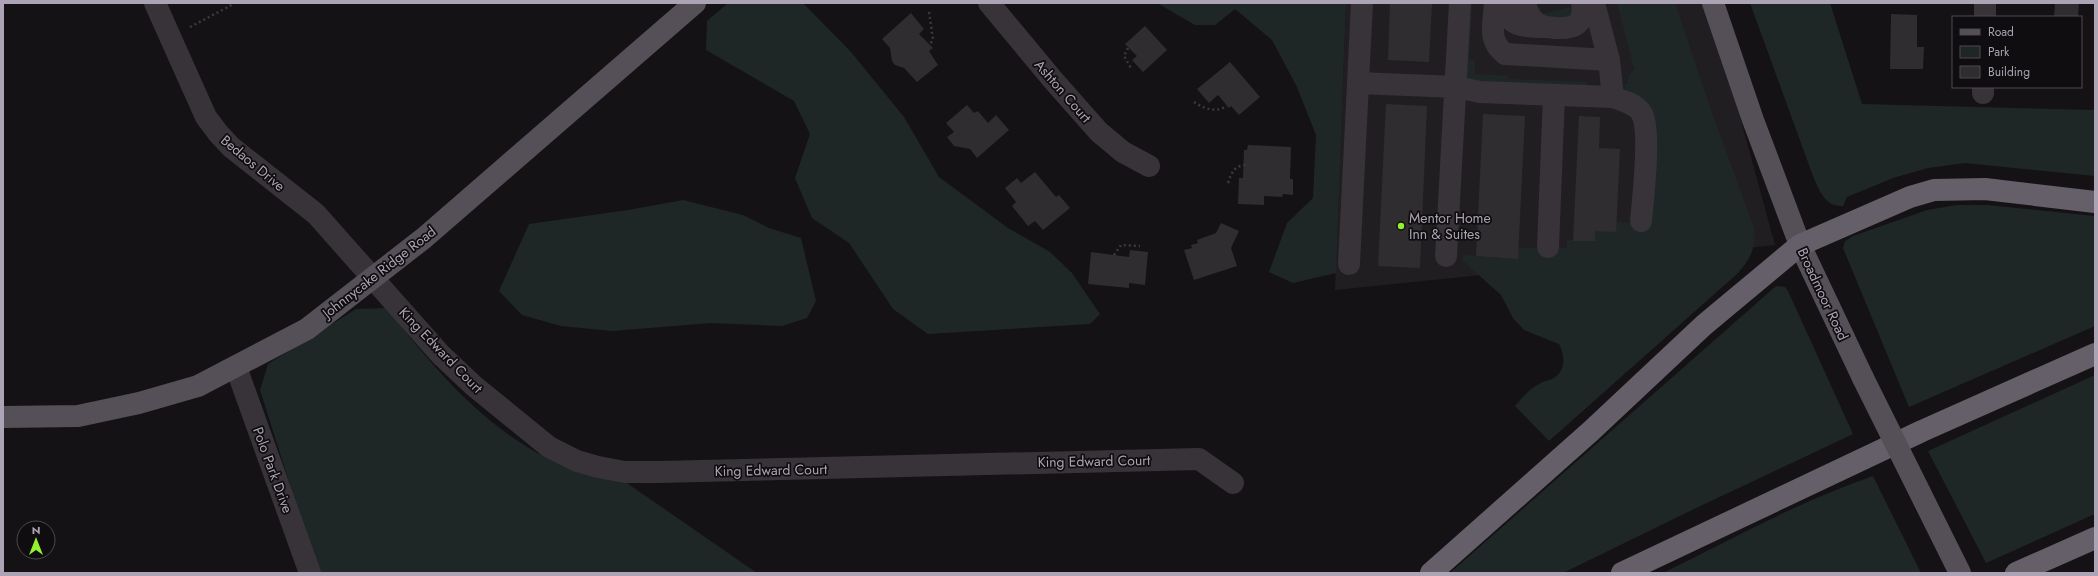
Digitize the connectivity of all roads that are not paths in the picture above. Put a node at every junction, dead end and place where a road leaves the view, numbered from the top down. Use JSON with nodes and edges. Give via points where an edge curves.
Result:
{"nodes":[{"id":1,"x":155,"y":3,"type":"edge"},
{"id":2,"x":694,"y":3,"type":"edge"},
{"id":3,"x":989,"y":3,"type":"edge"},
{"id":4,"x":1362,"y":3,"type":"edge"},
{"id":5,"x":1460,"y":3,"type":"edge"},
{"id":6,"x":1495,"y":3,"type":"edge"},
{"id":7,"x":1506,"y":3,"type":"edge"},
{"id":8,"x":1525,"y":3,"type":"edge"},
{"id":9,"x":1582,"y":3,"type":"edge"},
{"id":10,"x":1594,"y":3,"type":"edge"},
{"id":11,"x":1713,"y":3,"type":"edge"},
{"id":12,"x":1985,"y":3,"type":"edge"},
{"id":13,"x":1985,"y":16,"type":"edge"},
{"id":14,"x":1543,"y":27,"type":"junction"},
{"id":15,"x":1609,"y":60,"type":"junction"},
{"id":16,"x":1358,"y":83,"type":"junction"},
{"id":17,"x":1456,"y":87,"type":"junction"},
{"id":18,"x":1554,"y":95,"type":"junction"},
{"id":19,"x":1614,"y":98,"type":"junction"},
{"id":20,"x":1149,"y":166,"type":"dead end"},
{"id":21,"x":2095,"y":202,"type":"edge"},
{"id":22,"x":1641,"y":221,"type":"dead end"},
{"id":23,"x":1800,"y":245,"type":"junction"},
{"id":24,"x":1548,"y":247,"type":"dead end"},
{"id":25,"x":1446,"y":256,"type":"dead end"},
{"id":26,"x":1349,"y":264,"type":"dead end"},
{"id":27,"x":374,"y":278,"type":"junction"},
{"id":28,"x":2095,"y":354,"type":"edge"},
{"id":29,"x":236,"y":367,"type":"junction"},
{"id":30,"x":3,"y":417,"type":"edge"},
{"id":31,"x":1233,"y":483,"type":"dead end"},
{"id":32,"x":2095,"y":538,"type":"edge"},
{"id":33,"x":310,"y":573,"type":"edge"},
{"id":34,"x":1432,"y":573,"type":"edge"},
{"id":35,"x":1622,"y":573,"type":"edge"},
{"id":36,"x":1960,"y":573,"type":"edge"},
{"id":37,"x":2016,"y":573,"type":"edge"}],
"edges":[{"from":1,"to":27,"type":"street","name":"Bedaos Drive","via":[[200,103],[218,133],[231,147],[316,214]]},
{"from":2,"to":27,"type":"main road","name":"Johnnycake Ridge Road","via":[[424,238]]},
{"from":3,"to":20,"type":"street","name":"Ashton Court","via":[[1099,132],[1123,152]]},
{"from":4,"to":16,"type":"street"},
{"from":5,"to":17,"type":"street"},
{"from":6,"to":15,"type":"street","via":[[1493,35],[1496,47],[1506,54]]},
{"from":7,"to":14,"type":"street","via":[[1508,18],[1514,23],[1523,27]]},
{"from":8,"to":14,"type":"street","via":[[1529,16]]},
{"from":9,"to":14,"type":"street","via":[[1582,15],[1574,27]]},
{"from":10,"to":15,"type":"street"},
{"from":11,"to":23,"type":"main road","name":"Broadmoor Road"},
{"from":12,"to":13,"type":"street"},
{"from":15,"to":19,"type":"street"},
{"from":16,"to":17,"type":"street"},
{"from":16,"to":26,"type":"street"},
{"from":17,"to":18,"type":"street","via":[[1480,92]]},
{"from":17,"to":25,"type":"street"},
{"from":18,"to":19,"type":"street"},
{"from":18,"to":24,"type":"street"},
{"from":19,"to":22,"type":"street","via":[[1630,103],[1642,113],[1646,129]]},
{"from":21,"to":23,"type":"highway","via":[[1985,188],[1934,190],[1910,197]]},
{"from":23,"to":34,"type":"highway","via":[[1704,325],[1591,431]]},
{"from":23,"to":36,"type":"main road","name":"Broadmoor Road","bridge":true},
{"from":27,"to":29,"type":"main road","name":"Johnnycake Ridge Road","via":[[307,329]]},
{"from":27,"to":31,"type":"street","name":"King Edward Court","via":[[441,355],[474,386],[549,448],[576,461],[598,467],[625,472],[659,472],[1199,459]]},
{"from":28,"to":35,"type":"highway","via":[[1922,431]]},
{"from":29,"to":30,"type":"main road","name":"Johnnycake Ridge Road","via":[[198,386],[139,403],[78,416]]},
{"from":29,"to":33,"type":"street","name":"Polo Park Drive"},
{"from":32,"to":37,"type":"highway"}]}
